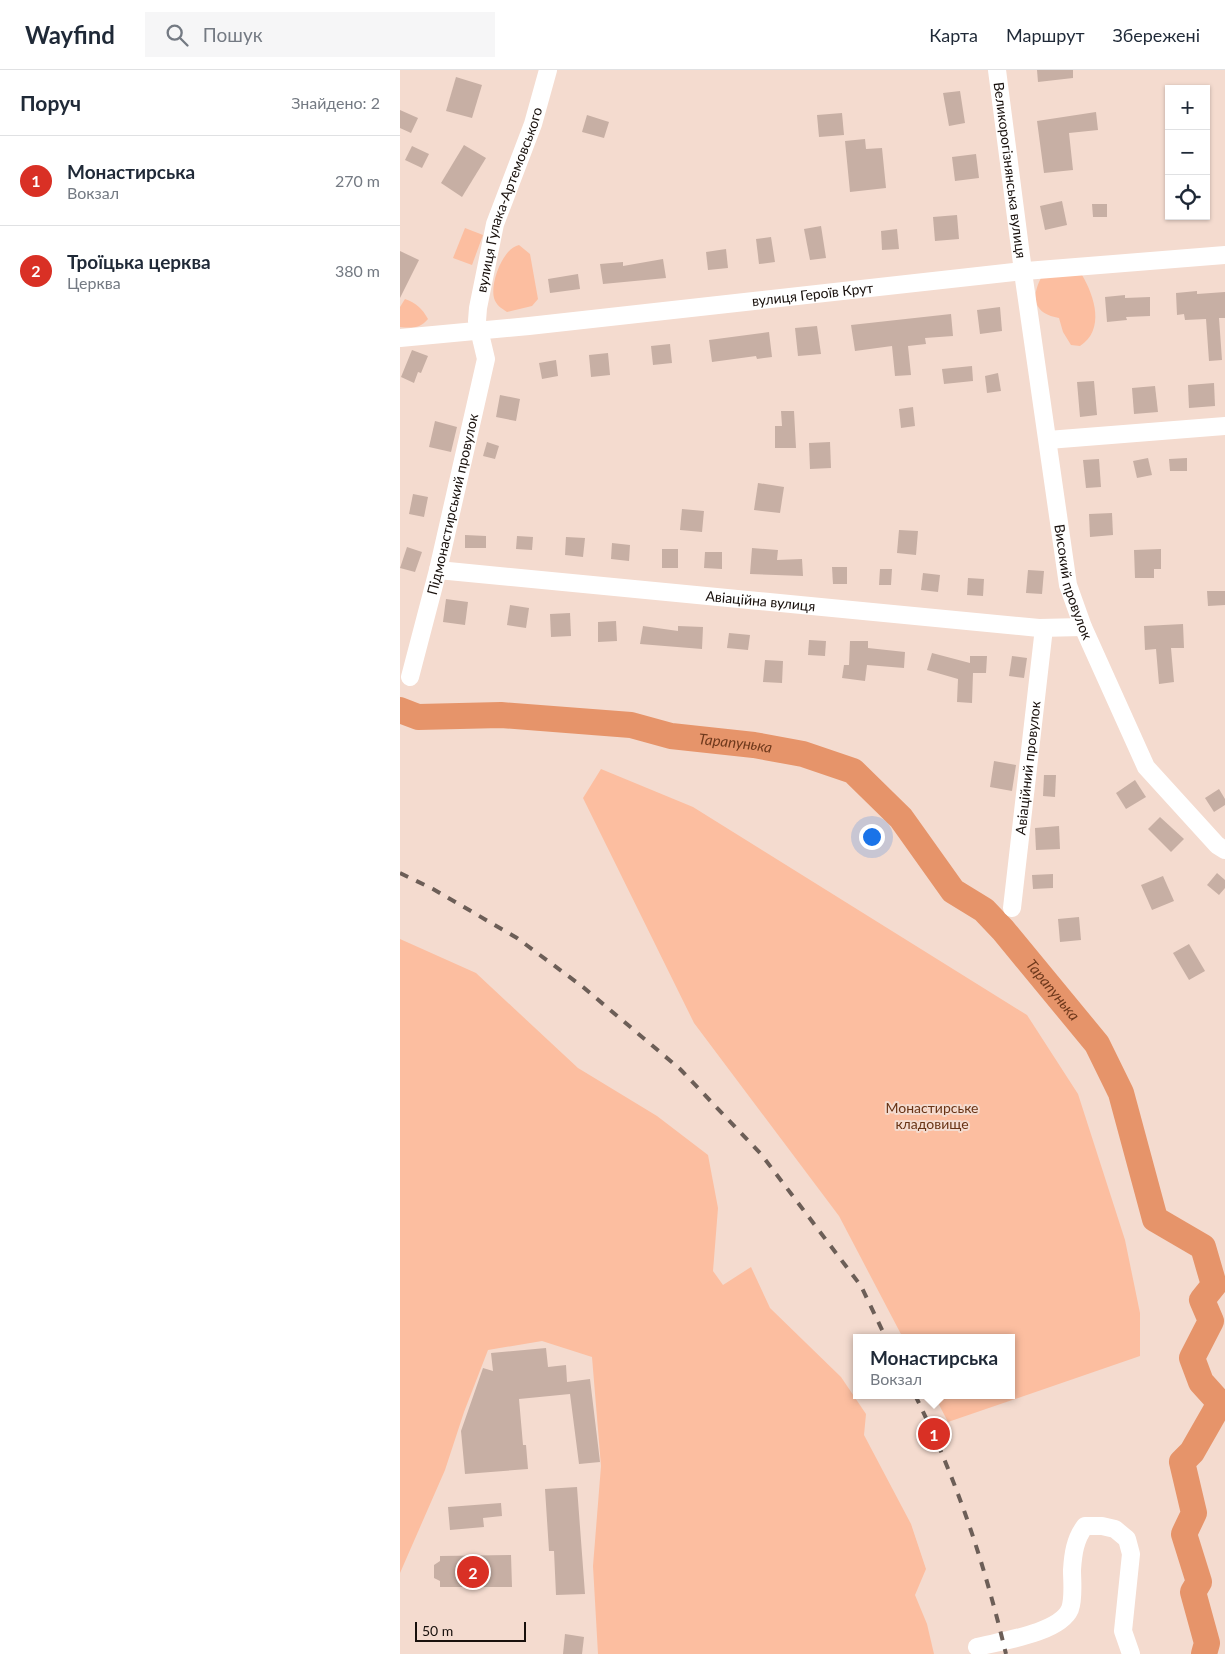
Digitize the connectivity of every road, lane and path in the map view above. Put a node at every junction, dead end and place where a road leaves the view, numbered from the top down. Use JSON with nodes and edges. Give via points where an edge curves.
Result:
{"nodes":[{"id":1,"x":548,"y":70,"type":"edge"},
{"id":2,"x":997,"y":70,"type":"edge"},
{"id":3,"x":1225,"y":255,"type":"edge"},
{"id":4,"x":1024,"y":271,"type":"junction"},
{"id":5,"x":480,"y":331,"type":"junction"},
{"id":6,"x":400,"y":338,"type":"edge"},
{"id":7,"x":1225,"y":426,"type":"edge"},
{"id":8,"x":1048,"y":440,"type":"junction"},
{"id":9,"x":438,"y":570,"type":"junction"},
{"id":10,"x":1083,"y":627,"type":"junction"},
{"id":11,"x":1044,"y":628,"type":"junction"},
{"id":12,"x":410,"y":677,"type":"dead end"},
{"id":13,"x":1225,"y":850,"type":"edge"},
{"id":14,"x":1012,"y":908,"type":"dead end"},
{"id":15,"x":977,"y":1647,"type":"dead end"},
{"id":16,"x":1131,"y":1654,"type":"edge"}],
"edges":[{"from":1,"to":5,"type":"street","name":"вулиця Гулака-Артемовського","via":[[533,124],[495,224],[478,308]]},
{"from":2,"to":4,"type":"street","name":"Великорогізнянська вулиця"},
{"from":3,"to":4,"type":"street","name":"вулиця Героїв Крут"},
{"from":4,"to":5,"type":"street","name":"вулиця Героїв Крут"},
{"from":4,"to":8,"type":"street","name":"Високий провулок"},
{"from":5,"to":6,"type":"street","name":"вулиця Героїв Крут"},
{"from":5,"to":9,"type":"street","name":"Підмонастирський провулок","via":[[486,359]]},
{"from":7,"to":8,"type":"street"},
{"from":8,"to":10,"type":"street","name":"Високий провулок","via":[[1068,584]]},
{"from":9,"to":11,"type":"street","name":"Авіаційна вулиця"},
{"from":9,"to":12,"type":"street","name":"Підмонастирський провулок"},
{"from":10,"to":11,"type":"street","name":"Авіаційна вулиця"},
{"from":10,"to":13,"type":"street","name":"Високий провулок","via":[[1146,767]]},
{"from":11,"to":14,"type":"street","name":"Авіаційний провулок"},
{"from":15,"to":16,"type":"street","via":[[1044,1630],[1064,1620],[1071,1607],[1073,1554],[1080,1533],[1085,1526],[1102,1526],[1116,1529],[1127,1540],[1131,1554],[1123,1631]]}]}
